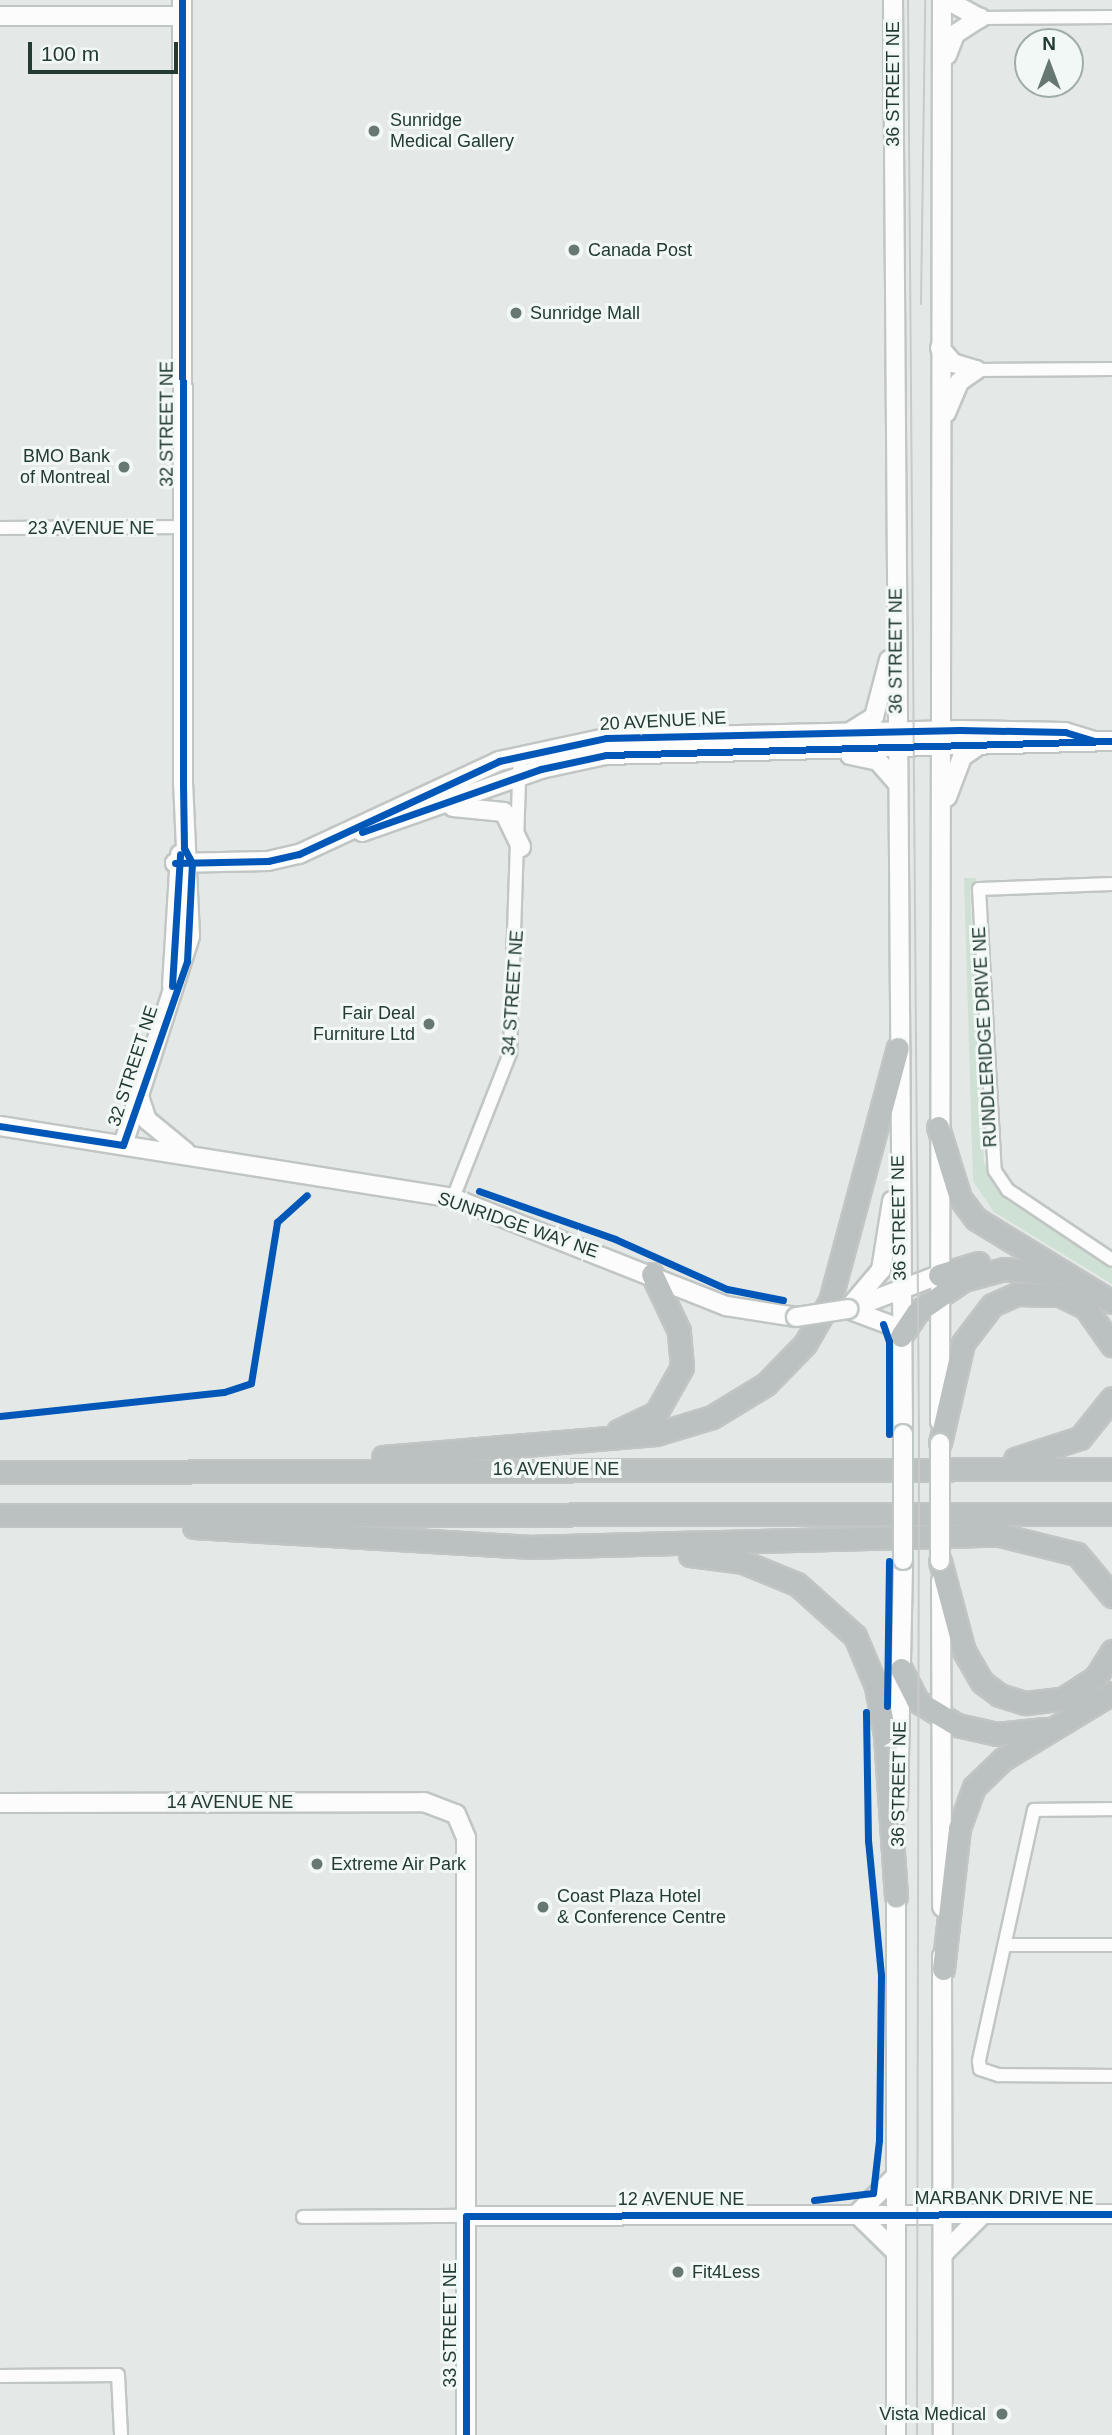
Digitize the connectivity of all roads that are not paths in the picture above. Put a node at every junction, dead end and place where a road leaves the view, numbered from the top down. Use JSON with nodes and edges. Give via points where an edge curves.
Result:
{"nodes":[{"id":1,"x":893,"y":0,"type":"edge"},
{"id":2,"x":942,"y":0,"type":"edge"},
{"id":3,"x":947,"y":0,"type":"edge"},
{"id":4,"x":182,"y":8,"type":"edge"},
{"id":5,"x":0,"y":16,"type":"edge"},
{"id":6,"x":1112,"y":18,"type":"edge"},
{"id":7,"x":980,"y":19,"type":"junction"},
{"id":8,"x":941,"y":79,"type":"junction"},
{"id":9,"x":940,"y":348,"type":"junction"},
{"id":10,"x":1112,"y":369,"type":"edge"},
{"id":11,"x":976,"y":370,"type":"junction"},
{"id":12,"x":940,"y":441,"type":"junction"},
{"id":13,"x":183,"y":527,"type":"junction"},
{"id":14,"x":0,"y":528,"type":"edge"},
{"id":15,"x":896,"y":633,"type":"junction"},
{"id":16,"x":848,"y":733,"type":"junction"},
{"id":17,"x":896,"y":739,"type":"junction"},
{"id":18,"x":943,"y":739,"type":"junction"},
{"id":19,"x":1104,"y":741,"type":"edge"},
{"id":20,"x":975,"y":748,"type":"junction"},
{"id":21,"x":806,"y":749,"type":"junction"},
{"id":22,"x":520,"y":755,"type":"junction"},
{"id":23,"x":520,"y":777,"type":"junction"},
{"id":24,"x":897,"y":783,"type":"junction"},
{"id":25,"x":942,"y":807,"type":"junction"},
{"id":26,"x":436,"y":809,"type":"junction"},
{"id":27,"x":344,"y":836,"type":"junction"},
{"id":28,"x":521,"y":848,"type":"junction"},
{"id":29,"x":184,"y":858,"type":"junction"},
{"id":30,"x":1112,"y":884,"type":"edge"},
{"id":31,"x":898,"y":1048,"type":"junction"},
{"id":32,"x":139,"y":1096,"type":"junction"},
{"id":33,"x":0,"y":1126,"type":"edge"},
{"id":34,"x":938,"y":1127,"type":"junction"},
{"id":35,"x":123,"y":1145,"type":"junction"},
{"id":36,"x":189,"y":1154,"type":"junction"},
{"id":37,"x":898,"y":1183,"type":"junction"},
{"id":38,"x":453,"y":1198,"type":"junction"},
{"id":39,"x":1112,"y":1260,"type":"edge"},
{"id":40,"x":1059,"y":1269,"type":"junction"},
{"id":41,"x":652,"y":1274,"type":"junction"},
{"id":42,"x":1081,"y":1283,"type":"junction"},
{"id":43,"x":939,"y":1284,"type":"junction"},
{"id":44,"x":900,"y":1291,"type":"junction"},
{"id":45,"x":1112,"y":1302,"type":"edge"},
{"id":46,"x":848,"y":1309,"type":"junction"},
{"id":47,"x":901,"y":1333,"type":"junction"},
{"id":48,"x":1112,"y":1345,"type":"edge"},
{"id":49,"x":1112,"y":1398,"type":"edge"},
{"id":50,"x":586,"y":1441,"type":"junction"},
{"id":51,"x":940,"y":1443,"type":"junction"},
{"id":52,"x":912,"y":1468,"type":"junction"},
{"id":53,"x":1112,"y":1469,"type":"edge"},
{"id":54,"x":198,"y":1470,"type":"junction"},
{"id":55,"x":0,"y":1472,"type":"edge"},
{"id":56,"x":1112,"y":1514,"type":"edge"},
{"id":57,"x":0,"y":1516,"type":"edge"},
{"id":58,"x":174,"y":1516,"type":"junction"},
{"id":59,"x":629,"y":1547,"type":"junction"},
{"id":60,"x":940,"y":1561,"type":"junction"},
{"id":61,"x":1112,"y":1596,"type":"edge"},
{"id":62,"x":1112,"y":1651,"type":"edge"},
{"id":63,"x":901,"y":1669,"type":"junction"},
{"id":64,"x":1112,"y":1693,"type":"edge"},
{"id":65,"x":1077,"y":1718,"type":"junction"},
{"id":66,"x":941,"y":1719,"type":"junction"},
{"id":67,"x":0,"y":1803,"type":"edge"},
{"id":68,"x":1112,"y":1809,"type":"edge"},
{"id":69,"x":456,"y":1814,"type":"joint"},
{"id":70,"x":896,"y":1897,"type":"junction"},
{"id":71,"x":1006,"y":1945,"type":"junction"},
{"id":72,"x":1112,"y":1945,"type":"edge"},
{"id":73,"x":943,"y":1969,"type":"junction"},
{"id":74,"x":1112,"y":2076,"type":"edge"},
{"id":75,"x":896,"y":2176,"type":"junction"},
{"id":76,"x":857,"y":2214,"type":"junction"},
{"id":77,"x":896,"y":2214,"type":"junction"},
{"id":78,"x":943,"y":2214,"type":"junction"},
{"id":79,"x":1112,"y":2214,"type":"edge"},
{"id":80,"x":982,"y":2215,"type":"junction"},
{"id":81,"x":466,"y":2216,"type":"junction"},
{"id":82,"x":303,"y":2217,"type":"dead end"},
{"id":83,"x":896,"y":2252,"type":"junction"},
{"id":84,"x":943,"y":2254,"type":"junction"},
{"id":85,"x":0,"y":2376,"type":"edge"},
{"id":86,"x":121,"y":2435,"type":"edge"},
{"id":87,"x":466,"y":2435,"type":"edge"},
{"id":88,"x":896,"y":2435,"type":"edge"},
{"id":89,"x":943,"y":2435,"type":"edge"}],
"edges":[{"from":1,"to":15,"type":"street","name":"36 STREET NE"},
{"from":2,"to":8,"type":"street"},
{"from":3,"to":7,"type":"street"},
{"from":4,"to":5,"type":"street"},
{"from":4,"to":13,"type":"street","name":"32 STREET NE"},
{"from":6,"to":7,"type":"street"},
{"from":7,"to":8,"type":"street","via":[[950,40]]},
{"from":8,"to":9,"type":"street"},
{"from":9,"to":11,"type":"street","via":[[953,363]]},
{"from":9,"to":12,"type":"street"},
{"from":10,"to":11,"type":"street"},
{"from":11,"to":12,"type":"street","via":[[950,396]]},
{"from":12,"to":18,"type":"street"},
{"from":13,"to":14,"type":"street","name":"23 AVENUE NE"},
{"from":13,"to":29,"type":"street","name":"32 STREET NE"},
{"from":15,"to":16,"type":"street","via":[[874,717]]},
{"from":15,"to":17,"type":"street","name":"36 STREET NE"},
{"from":16,"to":17,"type":"street","name":"20 AVENUE NE"},
{"from":16,"to":22,"type":"street","name":"20 AVENUE NE","via":[[631,736]]},
{"from":17,"to":18,"type":"street","name":"20 AVENUE NE"},
{"from":17,"to":21,"type":"street","name":"20 AVENUE NE"},
{"from":17,"to":24,"type":"street","name":"36 STREET NE"},
{"from":18,"to":19,"type":"street","via":[[1065,732]]},
{"from":18,"to":20,"type":"street"},
{"from":18,"to":25,"type":"street"},
{"from":19,"to":20,"type":"street"},
{"from":20,"to":25,"type":"street","via":[[962,757]]},
{"from":21,"to":23,"type":"street","name":"20 AVENUE NE","via":[[606,755]]},
{"from":21,"to":24,"type":"street","via":[[871,758]]},
{"from":22,"to":23,"type":"street","name":"34 STREET NE"},
{"from":22,"to":27,"type":"street","name":"20 AVENUE NE"},
{"from":23,"to":26,"type":"street","name":"20 AVENUE NE"},
{"from":23,"to":28,"type":"street","name":"34 STREET NE"},
{"from":24,"to":31,"type":"street","name":"36 STREET NE"},
{"from":25,"to":34,"type":"street"},
{"from":26,"to":27,"type":"street","name":"20 AVENUE NE"},
{"from":26,"to":28,"type":"street","via":[[503,811]]},
{"from":27,"to":29,"type":"street","name":"20 AVENUE NE","via":[[268,861]]},
{"from":28,"to":38,"type":"street","name":"34 STREET NE","via":[[510,1052]]},
{"from":29,"to":32,"type":"street","name":"32 STREET NE","via":[[172,996]]},
{"from":30,"to":39,"type":"street","name":"RUNDLERIDGE DRIVE NE","via":[[979,889],[995,1171],[1009,1190]]},
{"from":31,"to":37,"type":"street","name":"36 STREET NE"},
{"from":31,"to":50,"type":"highway","via":[[842,1261],[806,1344],[766,1384],[712,1417],[656,1434]]},
{"from":32,"to":35,"type":"street","name":"32 STREET NE"},
{"from":32,"to":36,"type":"street","via":[[147,1120]]},
{"from":33,"to":35,"type":"street","name":"SUNRIDGE WAY NE"},
{"from":34,"to":40,"type":"highway","via":[[968,1211]]},
{"from":34,"to":43,"type":"street"},
{"from":35,"to":36,"type":"street","name":"SUNRIDGE WAY NE"},
{"from":36,"to":38,"type":"street","name":"SUNRIDGE WAY NE"},
{"from":37,"to":44,"type":"street","name":"36 STREET NE"},
{"from":37,"to":46,"type":"street","via":[[881,1270]]},
{"from":38,"to":41,"type":"street","name":"SUNRIDGE WAY NE"},
{"from":40,"to":42,"type":"highway"},
{"from":40,"to":43,"type":"highway","via":[[990,1261]]},
{"from":41,"to":46,"type":"street","name":"SUNRIDGE WAY NE","bridge":true,"via":[[726,1306],[796,1317]]},
{"from":41,"to":50,"type":"highway","via":[[682,1342],[679,1378],[647,1419]]},
{"from":42,"to":43,"type":"highway","via":[[1042,1271],[1004,1269]]},
{"from":42,"to":45,"type":"highway"},
{"from":43,"to":44,"type":"street","name":"SUNRIDGE WAY NE"},
{"from":43,"to":47,"type":"highway"},
{"from":43,"to":51,"type":"street"},
{"from":44,"to":46,"type":"street","name":"SUNRIDGE WAY NE"},
{"from":44,"to":47,"type":"street","name":"36 STREET NE"},
{"from":46,"to":47,"type":"street"},
{"from":47,"to":63,"type":"street","name":"36 STREET NE","bridge":true},
{"from":48,"to":51,"type":"highway","via":[[1085,1307],[1060,1295],[1017,1294],[992,1305],[963,1343]]},
{"from":49,"to":52,"type":"highway","via":[[1090,1429],[1053,1450]]},
{"from":50,"to":54,"type":"highway","via":[[216,1463]]},
{"from":51,"to":60,"type":"street","bridge":true},
{"from":52,"to":53,"type":"highway","name":"16 AVENUE NE"},
{"from":52,"to":54,"type":"highway","name":"16 AVENUE NE"},
{"from":54,"to":55,"type":"highway","name":"16 AVENUE NE"},
{"from":56,"to":58,"type":"highway"},
{"from":57,"to":58,"type":"highway"},
{"from":58,"to":59,"type":"highway","via":[[198,1529]]},
{"from":59,"to":61,"type":"highway","via":[[847,1536],[1020,1537],[1076,1554]]},
{"from":59,"to":70,"type":"highway","via":[[721,1558],[780,1576],[829,1608],[855,1636],[874,1678],[885,1735]]},
{"from":60,"to":62,"type":"highway","via":[[964,1651],[982,1682],[999,1695],[1026,1703],[1064,1699],[1096,1677]]},
{"from":60,"to":66,"type":"street"},
{"from":63,"to":66,"type":"highway","via":[[909,1692]]},
{"from":63,"to":70,"type":"street","name":"36 STREET NE"},
{"from":64,"to":65,"type":"highway"},
{"from":65,"to":66,"type":"highway","via":[[1012,1734]]},
{"from":65,"to":73,"type":"highway","via":[[1003,1759],[967,1799]]},
{"from":66,"to":73,"type":"street"},
{"from":67,"to":69,"type":"street","name":"14 AVENUE NE","via":[[424,1802]]},
{"from":68,"to":71,"type":"street","via":[[1034,1810]]},
{"from":69,"to":81,"type":"street","name":"33 STREET NE","via":[[466,1838]]},
{"from":70,"to":75,"type":"street","name":"36 STREET NE"},
{"from":71,"to":72,"type":"street"},
{"from":71,"to":74,"type":"street","via":[[980,2068],[999,2075]]},
{"from":73,"to":78,"type":"street"},
{"from":75,"to":76,"type":"street"},
{"from":75,"to":77,"type":"street","name":"36 STREET NE"},
{"from":76,"to":77,"type":"street","name":"12 AVENUE NE"},
{"from":76,"to":81,"type":"street","name":"12 AVENUE NE"},
{"from":76,"to":83,"type":"street"},
{"from":77,"to":78,"type":"street","name":"MARBANK DRIVE NE"},
{"from":77,"to":83,"type":"street","name":"36 STREET NE"},
{"from":78,"to":80,"type":"street","name":"MARBANK DRIVE NE"},
{"from":78,"to":84,"type":"street"},
{"from":79,"to":80,"type":"street","name":"MARBANK DRIVE NE"},
{"from":80,"to":84,"type":"street"},
{"from":81,"to":82,"type":"street","name":"12 AVENUE NE"},
{"from":81,"to":87,"type":"street","name":"33 STREET NE"},
{"from":83,"to":88,"type":"street","name":"36 STREET NE"},
{"from":84,"to":89,"type":"street"},
{"from":85,"to":86,"type":"street","via":[[118,2375]]}]}
